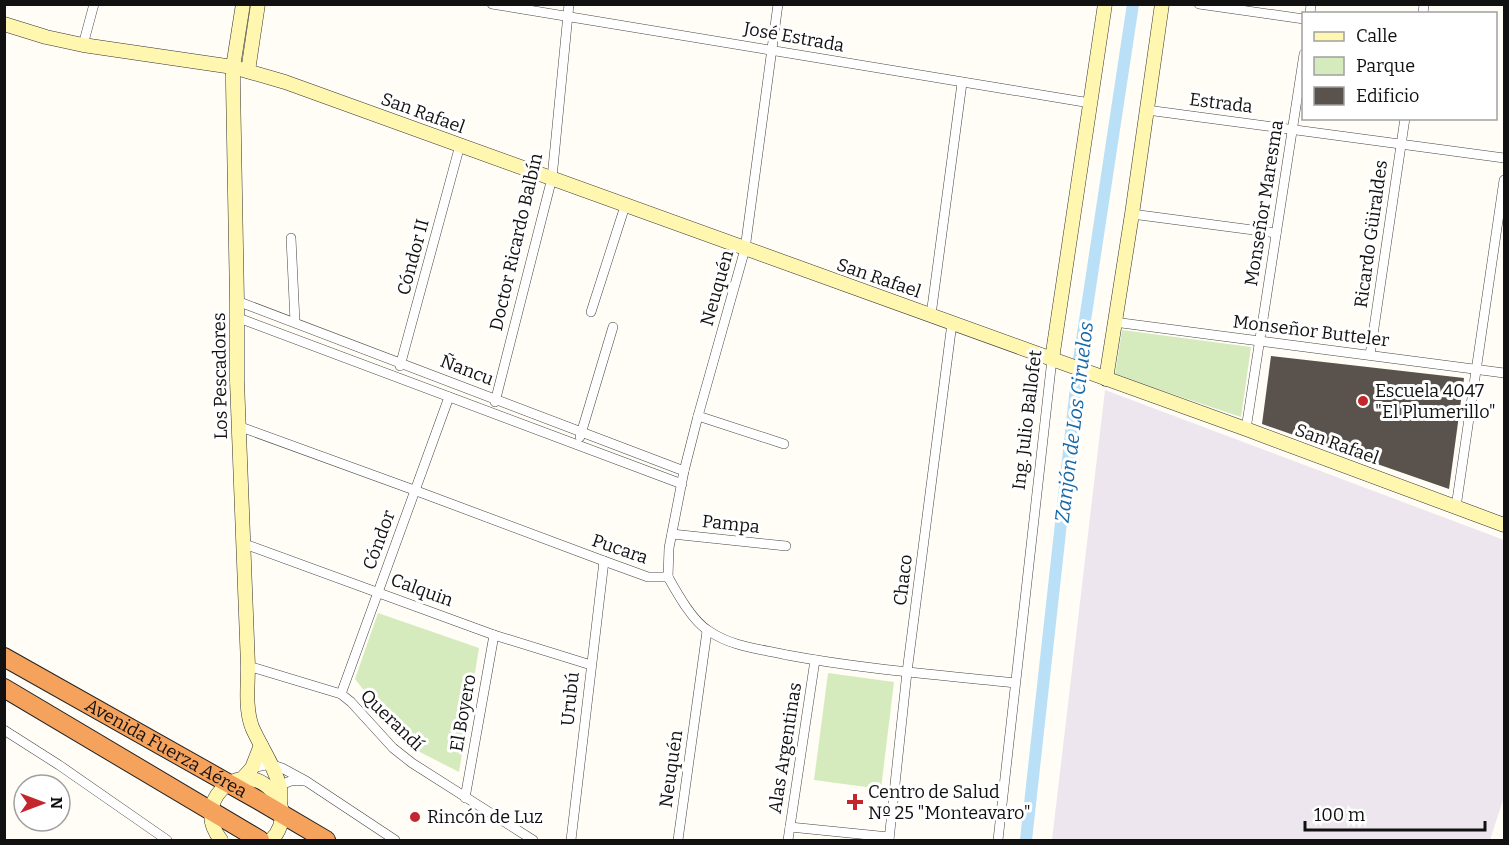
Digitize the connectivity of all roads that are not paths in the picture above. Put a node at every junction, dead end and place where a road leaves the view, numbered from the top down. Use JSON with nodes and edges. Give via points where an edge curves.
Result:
{"nodes":[{"id":1,"x":94,"y":4,"type":"edge"},
{"id":2,"x":243,"y":4,"type":"edge"},
{"id":3,"x":258,"y":4,"type":"edge"},
{"id":4,"x":492,"y":4,"type":"edge"},
{"id":5,"x":569,"y":4,"type":"edge"},
{"id":6,"x":778,"y":4,"type":"edge"},
{"id":7,"x":1105,"y":4,"type":"edge"},
{"id":8,"x":1162,"y":4,"type":"edge"},
{"id":9,"x":1199,"y":4,"type":"edge"},
{"id":10,"x":568,"y":17,"type":"junction"},
{"id":11,"x":1302,"y":19,"type":"edge"},
{"id":12,"x":4,"y":24,"type":"edge"},
{"id":13,"x":83,"y":45,"type":"junction"},
{"id":14,"x":772,"y":50,"type":"junction"},
{"id":15,"x":1302,"y":66,"type":"edge"},
{"id":16,"x":241,"y":69,"type":"junction"},
{"id":17,"x":962,"y":83,"type":"junction"},
{"id":18,"x":1090,"y":103,"type":"junction"},
{"id":19,"x":1147,"y":110,"type":"junction"},
{"id":20,"x":1405,"y":120,"type":"edge"},
{"id":21,"x":1292,"y":129,"type":"junction"},
{"id":22,"x":1401,"y":144,"type":"junction"},
{"id":23,"x":460,"y":146,"type":"junction"},
{"id":24,"x":1504,"y":158,"type":"edge"},
{"id":25,"x":552,"y":178,"type":"junction"},
{"id":26,"x":1504,"y":180,"type":"edge"},
{"id":27,"x":625,"y":206,"type":"junction"},
{"id":28,"x":1132,"y":214,"type":"junction"},
{"id":29,"x":1276,"y":232,"type":"junction"},
{"id":30,"x":291,"y":238,"type":"dead end"},
{"id":31,"x":745,"y":249,"type":"junction"},
{"id":32,"x":1493,"y":266,"type":"junction"},
{"id":33,"x":1504,"y":267,"type":"edge"},
{"id":34,"x":237,"y":301,"type":"junction"},
{"id":35,"x":591,"y":312,"type":"dead end"},
{"id":36,"x":931,"y":315,"type":"junction"},
{"id":37,"x":236,"y":317,"type":"junction"},
{"id":38,"x":295,"y":322,"type":"junction"},
{"id":39,"x":1114,"y":322,"type":"junction"},
{"id":40,"x":952,"y":323,"type":"junction"},
{"id":41,"x":613,"y":327,"type":"dead end"},
{"id":42,"x":1260,"y":341,"type":"junction"},
{"id":43,"x":1370,"y":355,"type":"junction"},
{"id":44,"x":1057,"y":361,"type":"junction"},
{"id":45,"x":402,"y":363,"type":"junction"},
{"id":46,"x":1477,"y":370,"type":"junction"},
{"id":47,"x":1504,"y":373,"type":"edge"},
{"id":48,"x":397,"y":377,"type":"junction"},
{"id":49,"x":1101,"y":377,"type":"junction"},
{"id":50,"x":448,"y":397,"type":"junction"},
{"id":51,"x":496,"y":399,"type":"junction"},
{"id":52,"x":493,"y":413,"type":"junction"},
{"id":53,"x":698,"y":416,"type":"junction"},
{"id":54,"x":238,"y":426,"type":"junction"},
{"id":55,"x":1246,"y":429,"type":"junction"},
{"id":56,"x":582,"y":431,"type":"junction"},
{"id":57,"x":784,"y":444,"type":"dead end"},
{"id":58,"x":578,"y":445,"type":"junction"},
{"id":59,"x":684,"y":471,"type":"junction"},
{"id":60,"x":682,"y":484,"type":"junction"},
{"id":61,"x":414,"y":490,"type":"junction"},
{"id":62,"x":1456,"y":507,"type":"junction"},
{"id":63,"x":1504,"y":525,"type":"edge"},
{"id":64,"x":672,"y":534,"type":"junction"},
{"id":65,"x":242,"y":543,"type":"junction"},
{"id":66,"x":786,"y":546,"type":"dead end"},
{"id":67,"x":604,"y":561,"type":"junction"},
{"id":68,"x":668,"y":577,"type":"junction"},
{"id":69,"x":378,"y":592,"type":"junction"},
{"id":70,"x":707,"y":630,"type":"junction"},
{"id":71,"x":494,"y":635,"type":"junction"},
{"id":72,"x":4,"y":657,"type":"edge"},
{"id":73,"x":815,"y":660,"type":"junction"},
{"id":74,"x":591,"y":665,"type":"junction"},
{"id":75,"x":248,"y":666,"type":"junction"},
{"id":76,"x":907,"y":672,"type":"junction"},
{"id":77,"x":1015,"y":683,"type":"junction"},
{"id":78,"x":4,"y":688,"type":"edge"},
{"id":79,"x":340,"y":694,"type":"junction"},
{"id":80,"x":4,"y":730,"type":"edge"},
{"id":81,"x":261,"y":745,"type":"junction"},
{"id":82,"x":270,"y":764,"type":"junction"},
{"id":83,"x":252,"y":768,"type":"junction"},
{"id":84,"x":306,"y":781,"type":"junction"},
{"id":85,"x":235,"y":782,"type":"junction"},
{"id":86,"x":280,"y":787,"type":"junction"},
{"id":87,"x":465,"y":798,"type":"junction"},
{"id":88,"x":281,"y":808,"type":"junction"},
{"id":89,"x":211,"y":817,"type":"junction"},
{"id":90,"x":790,"y":827,"type":"junction"},
{"id":91,"x":889,"y":839,"type":"edge"},
{"id":92,"x":167,"y":840,"type":"edge"},
{"id":93,"x":210,"y":840,"type":"edge"},
{"id":94,"x":221,"y":840,"type":"edge"},
{"id":95,"x":260,"y":840,"type":"edge"},
{"id":96,"x":271,"y":840,"type":"edge"},
{"id":97,"x":326,"y":840,"type":"edge"},
{"id":98,"x":395,"y":840,"type":"edge"},
{"id":99,"x":533,"y":840,"type":"edge"},
{"id":100,"x":571,"y":840,"type":"edge"},
{"id":101,"x":678,"y":840,"type":"edge"},
{"id":102,"x":788,"y":840,"type":"edge"},
{"id":103,"x":998,"y":840,"type":"edge"}],
"edges":[{"from":1,"to":13,"type":"street"},
{"from":2,"to":16,"type":"street","name":"Los Pescadores"},
{"from":3,"to":16,"type":"street","name":"Los Pescadores"},
{"from":4,"to":10,"type":"street","name":"José Estrada"},
{"from":5,"to":10,"type":"street","name":"Doctor Ricardo Balbín"},
{"from":6,"to":14,"type":"street","name":"Neuquén"},
{"from":7,"to":18,"type":"street","name":"Ing. Julio Ballofet"},
{"from":8,"to":19,"type":"street"},
{"from":9,"to":11,"type":"street"},
{"from":10,"to":14,"type":"street","name":"José Estrada"},
{"from":10,"to":25,"type":"street","name":"Doctor Ricardo Balbín"},
{"from":12,"to":13,"type":"street","name":"San Rafael"},
{"from":13,"to":16,"type":"street","name":"San Rafael"},
{"from":14,"to":17,"type":"street","name":"José Estrada"},
{"from":14,"to":31,"type":"street","name":"Neuquén"},
{"from":15,"to":21,"type":"street","name":"Monseñor Maresma"},
{"from":16,"to":23,"type":"street","name":"San Rafael"},
{"from":16,"to":34,"type":"street","name":"Los Pescadores"},
{"from":17,"to":18,"type":"street","name":"José Estrada"},
{"from":17,"to":36,"type":"street"},
{"from":18,"to":44,"type":"street","name":"Ing. Julio Ballofet"},
{"from":19,"to":21,"type":"street","name":"Estrada"},
{"from":19,"to":28,"type":"street"},
{"from":20,"to":22,"type":"street","name":"Ricardo Güiraldes"},
{"from":21,"to":22,"type":"street","name":"Estrada"},
{"from":21,"to":29,"type":"street","name":"Monseñor Maresma"},
{"from":22,"to":24,"type":"street","name":"Estrada"},
{"from":22,"to":43,"type":"street","name":"Ricardo Güiraldes"},
{"from":23,"to":25,"type":"street","name":"San Rafael"},
{"from":23,"to":45,"type":"street","name":"Cóndor II"},
{"from":25,"to":27,"type":"street","name":"San Rafael"},
{"from":25,"to":51,"type":"street","name":"Doctor Ricardo Balbín"},
{"from":26,"to":32,"type":"street"},
{"from":27,"to":31,"type":"street","name":"San Rafael"},
{"from":27,"to":35,"type":"street"},
{"from":28,"to":29,"type":"street"},
{"from":28,"to":39,"type":"street"},
{"from":29,"to":42,"type":"street","name":"Monseñor Maresma"},
{"from":30,"to":38,"type":"street"},
{"from":31,"to":36,"type":"street","name":"San Rafael"},
{"from":31,"to":53,"type":"street","name":"Neuquén"},
{"from":32,"to":33,"type":"street"},
{"from":32,"to":46,"type":"street"},
{"from":34,"to":37,"type":"street","name":"Los Pescadores"},
{"from":34,"to":38,"type":"street","name":"Ñancu"},
{"from":36,"to":40,"type":"street","name":"San Rafael"},
{"from":37,"to":48,"type":"street","name":"Ñancu"},
{"from":37,"to":54,"type":"street","name":"Los Pescadores"},
{"from":38,"to":45,"type":"street","name":"Ñancu"},
{"from":39,"to":42,"type":"street","name":"Monseñor Butteler"},
{"from":39,"to":49,"type":"street"},
{"from":40,"to":44,"type":"street","name":"San Rafael"},
{"from":40,"to":76,"type":"street","name":"Chaco"},
{"from":41,"to":56,"type":"street"},
{"from":42,"to":43,"type":"street","name":"Monseñor Butteler"},
{"from":42,"to":55,"type":"street","name":"Monseñor Maresma"},
{"from":43,"to":46,"type":"street","name":"Monseñor Butteler"},
{"from":44,"to":49,"type":"street","name":"San Rafael"},
{"from":44,"to":77,"type":"street","name":"Ing. Julio Ballofet"},
{"from":45,"to":48,"type":"street","name":"Cóndor II"},
{"from":45,"to":51,"type":"street","name":"Ñancu"},
{"from":46,"to":47,"type":"street","name":"Monseñor Butteler"},
{"from":46,"to":62,"type":"street"},
{"from":48,"to":50,"type":"street","name":"Ñancu"},
{"from":49,"to":55,"type":"street","name":"San Rafael"},
{"from":50,"to":52,"type":"street","name":"Ñancu"},
{"from":50,"to":61,"type":"street","name":"Cóndor"},
{"from":51,"to":52,"type":"street","name":"Doctor Ricardo Balbín"},
{"from":51,"to":56,"type":"street","name":"Ñancu"},
{"from":52,"to":58,"type":"street","name":"Ñancu"},
{"from":53,"to":57,"type":"street"},
{"from":53,"to":59,"type":"street","name":"Neuquén"},
{"from":54,"to":61,"type":"street","name":"Pucara"},
{"from":54,"to":65,"type":"street","name":"Los Pescadores"},
{"from":55,"to":62,"type":"street","name":"San Rafael"},
{"from":56,"to":58,"type":"street"},
{"from":56,"to":59,"type":"street","name":"Ñancu"},
{"from":58,"to":60,"type":"street","name":"Ñancu"},
{"from":59,"to":60,"type":"street","name":"Neuquén"},
{"from":60,"to":64,"type":"street","name":"Neuquén"},
{"from":61,"to":67,"type":"street","name":"Pucara"},
{"from":61,"to":69,"type":"street","name":"Cóndor"},
{"from":62,"to":63,"type":"street","name":"San Rafael"},
{"from":64,"to":66,"type":"street","name":"Pampa"},
{"from":64,"to":68,"type":"street","name":"Neuquén"},
{"from":65,"to":69,"type":"street","name":"Calquin"},
{"from":65,"to":75,"type":"street","name":"Los Pescadores"},
{"from":67,"to":68,"type":"street","name":"Pucara","via":[[648,576]]},
{"from":67,"to":74,"type":"street","name":"Urubú"},
{"from":68,"to":70,"type":"street","name":"Pucara","via":[[684,604]]},
{"from":69,"to":71,"type":"street","name":"Calquin"},
{"from":69,"to":79,"type":"street","name":"Cóndor"},
{"from":70,"to":73,"type":"street","name":"Pucara","via":[[746,647]]},
{"from":70,"to":101,"type":"street","name":"Neuquén"},
{"from":71,"to":74,"type":"street","name":"Calquin"},
{"from":71,"to":87,"type":"street","name":"El Boyero"},
{"from":72,"to":85,"type":"highway","name":"Avenida Fuerza Aérea"},
{"from":73,"to":76,"type":"street","name":"Pucara"},
{"from":73,"to":90,"type":"street","name":"Alas Argentinas"},
{"from":74,"to":100,"type":"street","name":"Urubú"},
{"from":75,"to":79,"type":"street","name":"Querandí"},
{"from":75,"to":81,"type":"street","name":"Los Pescadores","via":[[249,716]]},
{"from":76,"to":77,"type":"street","name":"Pucara"},
{"from":76,"to":91,"type":"street","name":"Chaco"},
{"from":77,"to":103,"type":"street","name":"Ing. Julio Ballofet"},
{"from":78,"to":89,"type":"highway","name":"Avenida Fuerza Aérea"},
{"from":79,"to":87,"type":"street","name":"Querandí","via":[[393,748]]},
{"from":80,"to":92,"type":"street"},
{"from":81,"to":82,"type":"street","name":"Los Pescadores"},
{"from":81,"to":83,"type":"street"},
{"from":82,"to":83,"type":"street"},
{"from":82,"to":84,"type":"street"},
{"from":82,"to":86,"type":"street","name":"Los Pescadores"},
{"from":83,"to":85,"type":"street"},
{"from":84,"to":86,"type":"street","via":[[292,780]]},
{"from":84,"to":98,"type":"street"},
{"from":85,"to":88,"type":"highway","name":"Avenida Fuerza Aérea"},
{"from":85,"to":89,"type":"street","via":[[220,791]]},
{"from":86,"to":88,"type":"street","name":"Los Pescadores"},
{"from":87,"to":99,"type":"street","name":"Querandí"},
{"from":88,"to":96,"type":"street","via":[[280,826]]},
{"from":88,"to":97,"type":"highway","name":"Avenida Fuerza Aérea"},
{"from":89,"to":93,"type":"street"},
{"from":89,"to":94,"type":"street"},
{"from":89,"to":95,"type":"highway","name":"Avenida Fuerza Aérea"},
{"from":90,"to":91,"type":"street"},
{"from":90,"to":102,"type":"street","name":"Alas Argentinas"}]}
